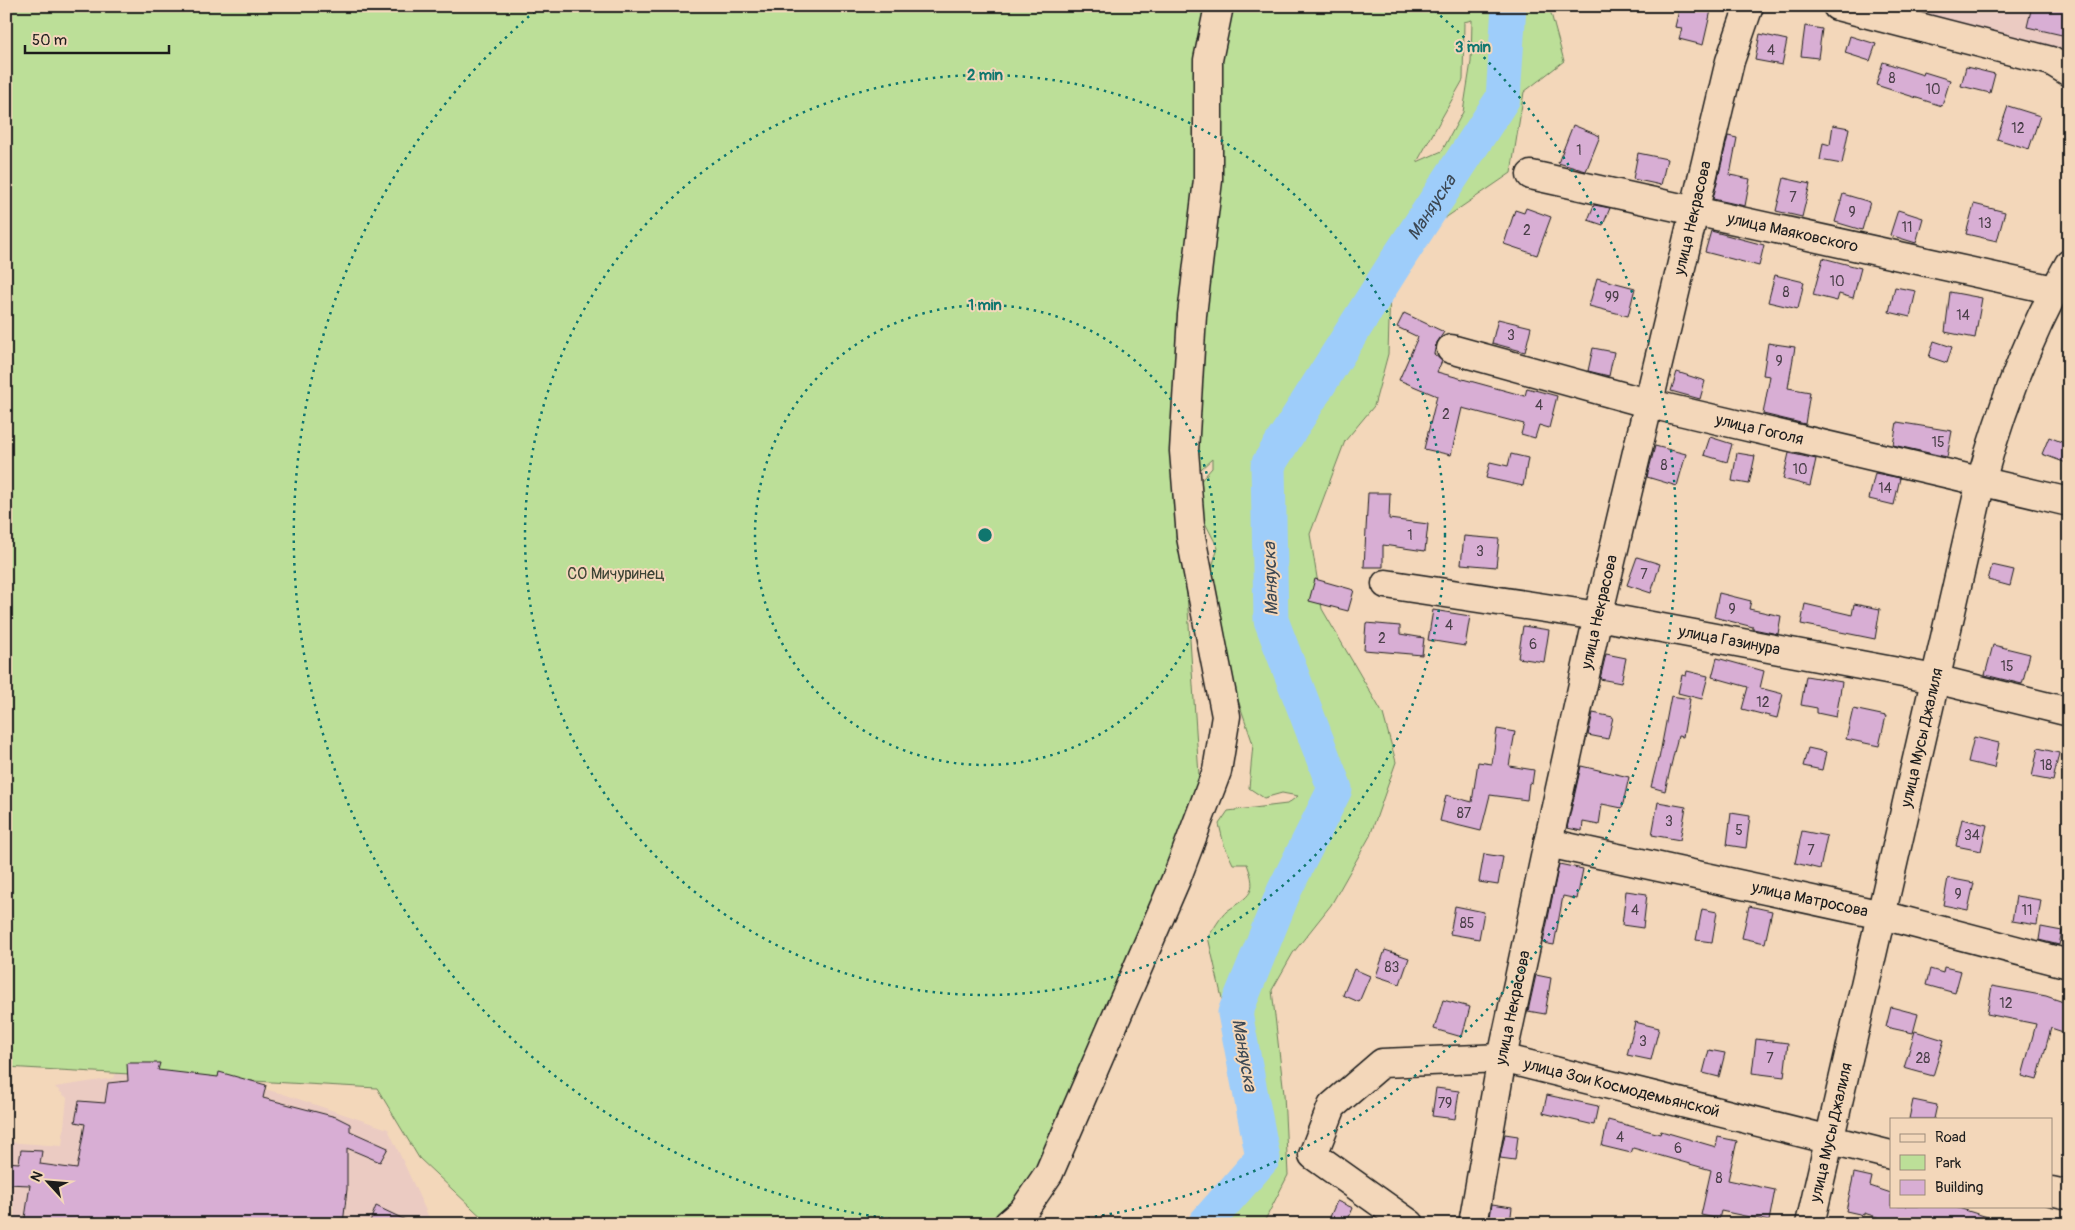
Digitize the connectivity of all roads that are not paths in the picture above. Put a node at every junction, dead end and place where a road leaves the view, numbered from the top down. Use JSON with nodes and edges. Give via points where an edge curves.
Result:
{"nodes":[{"id":1,"x":1218,"y":6,"type":"edge"},
{"id":2,"x":1749,"y":6,"type":"edge"},
{"id":3,"x":1837,"y":6,"type":"edge"},
{"id":4,"x":2069,"y":72,"type":"edge"},
{"id":5,"x":1531,"y":176,"type":"dead end"},
{"id":6,"x":1695,"y":211,"type":"junction"},
{"id":7,"x":2069,"y":264,"type":"edge"},
{"id":8,"x":2054,"y":290,"type":"junction"},
{"id":9,"x":1451,"y":349,"type":"dead end"},
{"id":10,"x":1650,"y":404,"type":"junction"},
{"id":11,"x":1981,"y":481,"type":"junction"},
{"id":12,"x":2069,"y":502,"type":"edge"},
{"id":13,"x":1386,"y":584,"type":"dead end"},
{"id":14,"x":1598,"y":616,"type":"junction"},
{"id":15,"x":1935,"y":679,"type":"junction"},
{"id":16,"x":2069,"y":712,"type":"edge"},
{"id":17,"x":1548,"y":843,"type":"junction"},
{"id":18,"x":1882,"y":915,"type":"junction"},
{"id":19,"x":2069,"y":964,"type":"edge"},
{"id":20,"x":1502,"y":1058,"type":"junction"},
{"id":21,"x":1831,"y":1141,"type":"junction"},
{"id":22,"x":1890,"y":1155,"type":"edge"},
{"id":23,"x":2052,"y":1192,"type":"edge"},
{"id":24,"x":2069,"y":1196,"type":"edge"},
{"id":25,"x":1008,"y":1224,"type":"edge"},
{"id":26,"x":1410,"y":1224,"type":"edge"},
{"id":27,"x":1474,"y":1224,"type":"edge"},
{"id":28,"x":1810,"y":1224,"type":"edge"}],
"edges":[{"from":1,"to":25,"type":"street","via":[[1208,60],[1208,180],[1192,316],[1184,451],[1192,537],[1226,716],[1217,771],[1177,877],[1049,1173],[1023,1211]]},
{"from":2,"to":6,"type":"street","name":"улица Некрасова","via":[[1730,61]]},
{"from":3,"to":4,"type":"street","via":[[2050,61]]},
{"from":5,"to":6,"type":"street","name":"улица Маяковского"},
{"from":6,"to":8,"type":"street","name":"улица Маяковского"},
{"from":6,"to":10,"type":"street","name":"улица Некрасова"},
{"from":7,"to":8,"type":"street","name":"улица Мусы Джалиля"},
{"from":8,"to":11,"type":"street","name":"улица Мусы Джалиля","via":[[1996,428]]},
{"from":9,"to":10,"type":"street","name":"улица Гоголя"},
{"from":10,"to":11,"type":"street","name":"улица Гоголя"},
{"from":10,"to":14,"type":"street","name":"улица Некрасова"},
{"from":11,"to":12,"type":"street","name":"улица Гоголя"},
{"from":11,"to":15,"type":"street","name":"улица Мусы Джалиля"},
{"from":13,"to":14,"type":"street","name":"улица Газинура"},
{"from":14,"to":15,"type":"street","name":"улица Газинура"},
{"from":14,"to":17,"type":"street","name":"улица Некрасова"},
{"from":15,"to":16,"type":"street","name":"улица Газинура"},
{"from":15,"to":18,"type":"street","name":"улица Мусы Джалиля"},
{"from":17,"to":18,"type":"street","name":"улица Матросова"},
{"from":17,"to":20,"type":"street","name":"улица Некрасова"},
{"from":18,"to":19,"type":"street","name":"улица Матросова"},
{"from":18,"to":21,"type":"street","name":"улица Мусы Джалиля"},
{"from":20,"to":21,"type":"street","name":"улица Зои Космодемьянской"},
{"from":20,"to":26,"type":"street","name":"улица Зои Космодемьянской","via":[[1382,1063],[1332,1106],[1313,1155]]},
{"from":20,"to":27,"type":"street","name":"улица Некрасова"},
{"from":21,"to":22,"type":"street","name":"улица Зои Космодемьянской"},
{"from":21,"to":28,"type":"street","name":"улица Мусы Джалиля"},
{"from":23,"to":24,"type":"street"}]}
